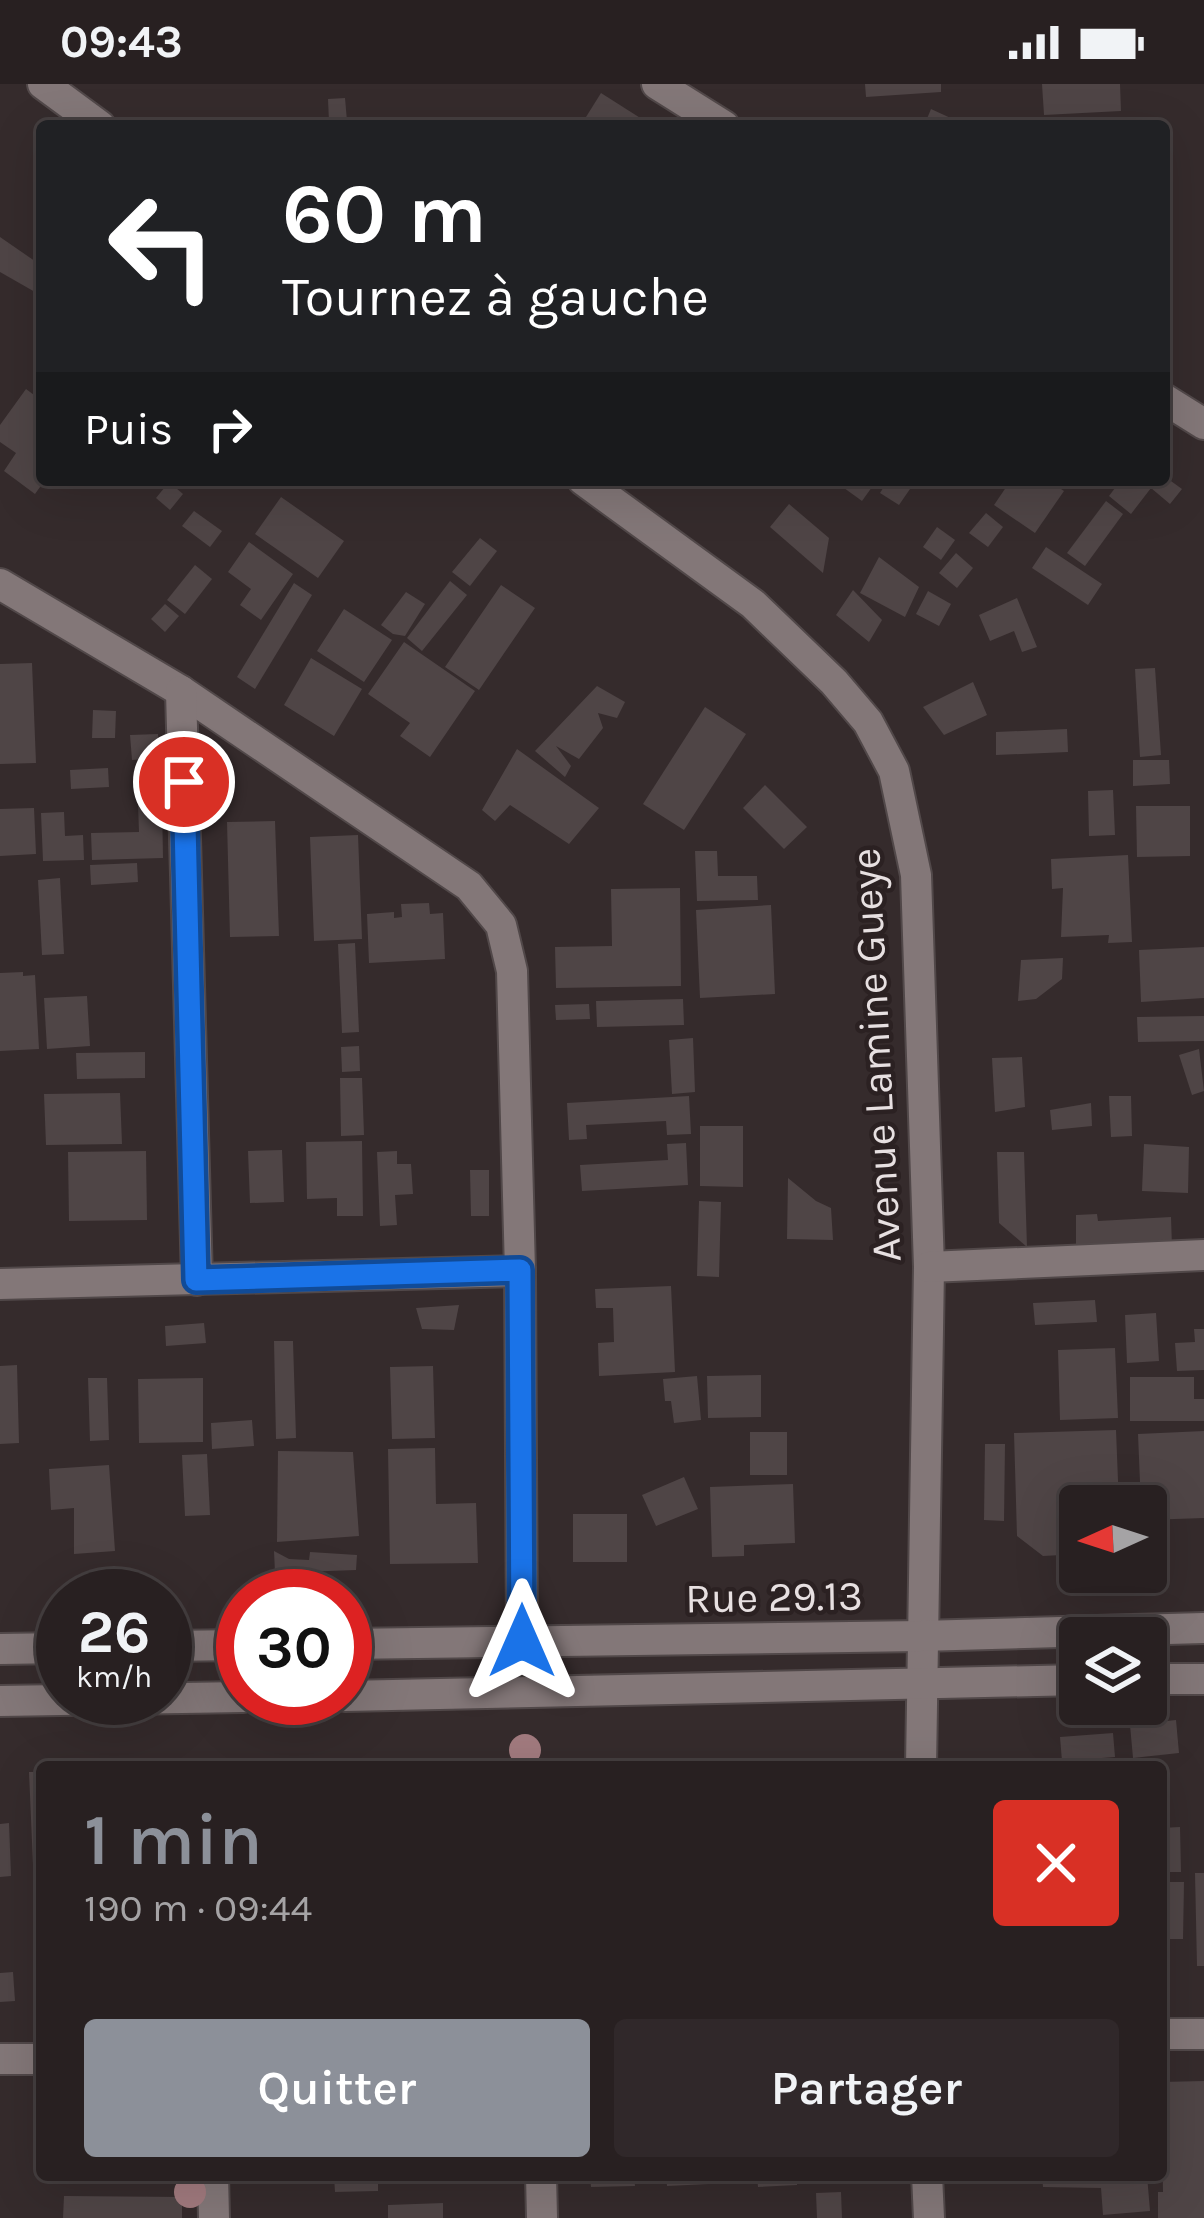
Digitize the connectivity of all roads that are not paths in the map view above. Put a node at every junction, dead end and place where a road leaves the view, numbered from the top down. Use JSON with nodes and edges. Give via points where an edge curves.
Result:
{"nodes":[{"id":1,"x":43,"y":84,"type":"edge"},
{"id":2,"x":656,"y":84,"type":"edge"},
{"id":3,"x":92,"y":120,"type":"edge"},
{"id":4,"x":714,"y":120,"type":"edge"},
{"id":5,"x":1170,"y":404,"type":"edge"},
{"id":6,"x":1204,"y":424,"type":"edge"},
{"id":7,"x":591,"y":486,"type":"edge"},
{"id":8,"x":0,"y":584,"type":"edge"},
{"id":9,"x":181,"y":692,"type":"junction"},
{"id":10,"x":1204,"y":1255,"type":"edge"},
{"id":11,"x":929,"y":1267,"type":"junction"},
{"id":12,"x":520,"y":1270,"type":"junction"},
{"id":13,"x":196,"y":1280,"type":"junction"},
{"id":14,"x":0,"y":1284,"type":"edge"},
{"id":15,"x":1204,"y":1628,"type":"edge"},
{"id":16,"x":921,"y":1636,"type":"junction"},
{"id":17,"x":522,"y":1641,"type":"junction"},
{"id":18,"x":372,"y":1644,"type":"edge"},
{"id":19,"x":36,"y":1648,"type":"edge"},
{"id":20,"x":0,"y":1649,"type":"edge"},
{"id":21,"x":1167,"y":1679,"type":"edge"},
{"id":22,"x":1204,"y":1679,"type":"edge"},
{"id":23,"x":1059,"y":1680,"type":"edge"},
{"id":24,"x":921,"y":1682,"type":"junction"},
{"id":25,"x":372,"y":1695,"type":"edge"},
{"id":26,"x":216,"y":1697,"type":"edge"},
{"id":27,"x":0,"y":1701,"type":"edge"},
{"id":28,"x":921,"y":1761,"type":"edge"},
{"id":29,"x":1167,"y":2034,"type":"edge"},
{"id":30,"x":1204,"y":2034,"type":"edge"},
{"id":31,"x":0,"y":2059,"type":"edge"},
{"id":32,"x":36,"y":2059,"type":"edge"},
{"id":33,"x":213,"y":2181,"type":"edge"},
{"id":34,"x":541,"y":2181,"type":"edge"},
{"id":35,"x":927,"y":2181,"type":"edge"},
{"id":36,"x":214,"y":2218,"type":"edge"},
{"id":37,"x":542,"y":2218,"type":"edge"},
{"id":38,"x":929,"y":2218,"type":"edge"}],
"edges":[{"from":1,"to":3,"type":"street"},
{"from":2,"to":4,"type":"street"},
{"from":5,"to":6,"type":"street"},
{"from":7,"to":11,"type":"street","name":"Avenue Lamine Gueye","via":[[753,604],[857,709],[894,771],[916,875]]},
{"from":8,"to":9,"type":"street"},
{"from":9,"to":12,"type":"street","via":[[470,886],[501,925],[512,971]]},
{"from":9,"to":13,"type":"street"},
{"from":10,"to":11,"type":"street"},
{"from":11,"to":16,"type":"street","name":"Avenue Lamine Gueye"},
{"from":12,"to":13,"type":"street"},
{"from":12,"to":17,"type":"street"},
{"from":13,"to":14,"type":"street"},
{"from":15,"to":16,"type":"street","name":"Rue 29.13"},
{"from":16,"to":17,"type":"street","name":"Rue 29.13"},
{"from":16,"to":24,"type":"street","name":"Avenue Lamine Gueye"},
{"from":17,"to":18,"type":"street","name":"Rue 29.13"},
{"from":19,"to":20,"type":"street"},
{"from":21,"to":22,"type":"street"},
{"from":23,"to":24,"type":"street"},
{"from":24,"to":25,"type":"street"},
{"from":24,"to":28,"type":"street","name":"Avenue Lamine Gueye"},
{"from":26,"to":27,"type":"street"},
{"from":29,"to":30,"type":"street"},
{"from":31,"to":32,"type":"street"},
{"from":33,"to":36,"type":"street"},
{"from":34,"to":37,"type":"street"},
{"from":35,"to":38,"type":"street"}]}
